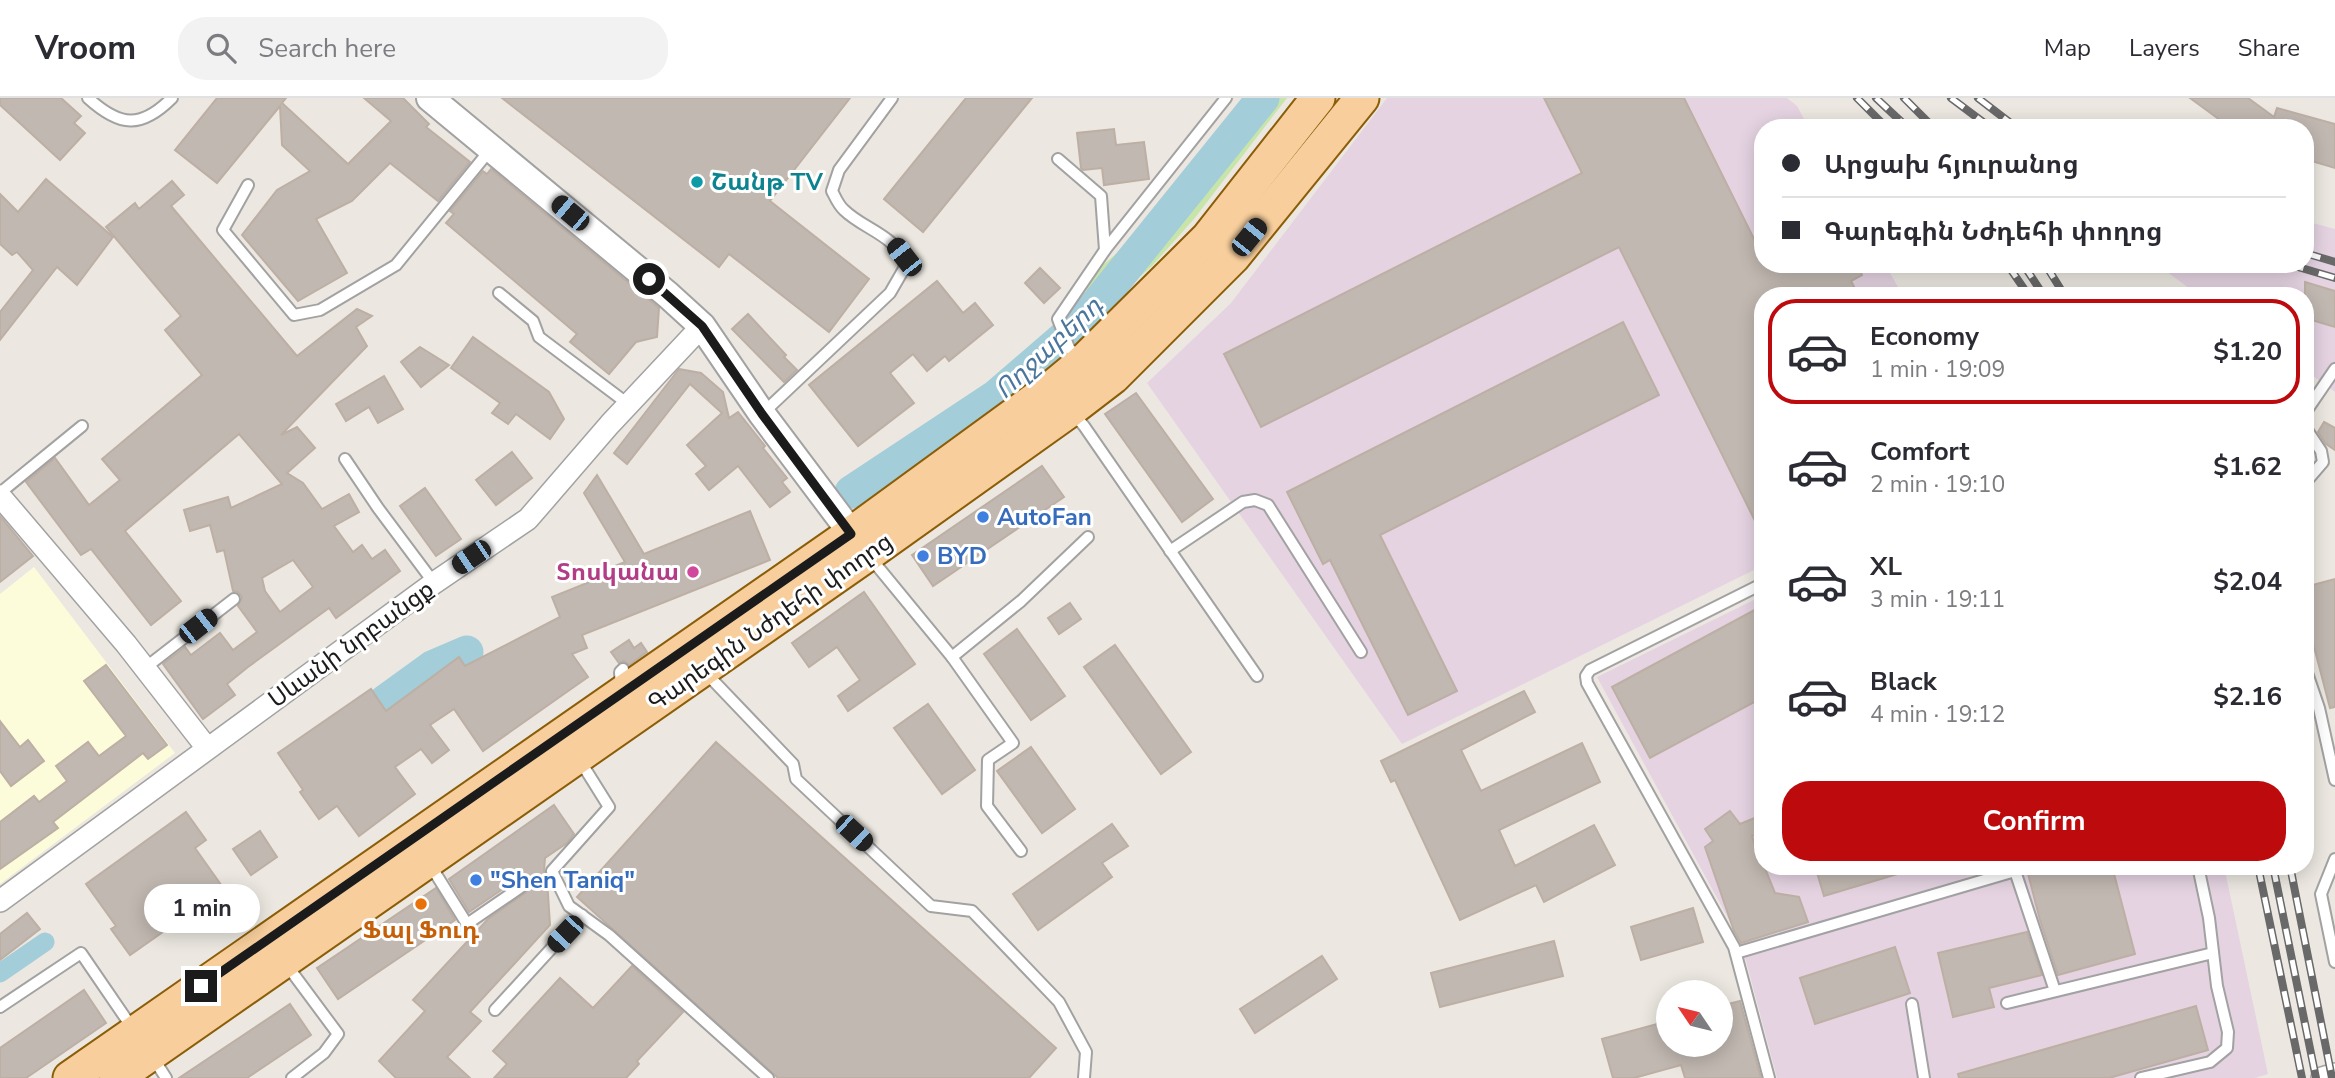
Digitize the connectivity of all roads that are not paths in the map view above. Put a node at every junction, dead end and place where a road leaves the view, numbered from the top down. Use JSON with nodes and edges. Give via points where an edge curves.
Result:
{"nodes":[{"id":1,"x":88,"y":98,"type":"edge"},
{"id":2,"x":172,"y":98,"type":"edge"},
{"id":3,"x":430,"y":98,"type":"edge"},
{"id":4,"x":892,"y":98,"type":"edge"},
{"id":5,"x":1226,"y":98,"type":"edge"},
{"id":6,"x":1318,"y":98,"type":"edge"},
{"id":7,"x":1362,"y":98,"type":"edge"},
{"id":8,"x":491,"y":148,"type":"junction"},
{"id":9,"x":1058,"y":159,"type":"dead end"},
{"id":10,"x":248,"y":185,"type":"dead end"},
{"id":11,"x":1221,"y":247,"type":"junction"},
{"id":12,"x":1105,"y":250,"type":"junction"},
{"id":13,"x":499,"y":293,"type":"dead end"},
{"id":14,"x":702,"y":326,"type":"junction"},
{"id":15,"x":1074,"y":353,"type":"junction"},
{"id":16,"x":2335,"y":369,"type":"edge"},
{"id":17,"x":1062,"y":398,"type":"junction"},
{"id":18,"x":2314,"y":400,"type":"edge"},
{"id":19,"x":628,"y":404,"type":"junction"},
{"id":20,"x":762,"y":414,"type":"junction"},
{"id":21,"x":82,"y":426,"type":"dead end"},
{"id":22,"x":2314,"y":440,"type":"edge"},
{"id":23,"x":345,"y":459,"type":"dead end"},
{"id":24,"x":2314,"y":472,"type":"edge"},
{"id":25,"x":0,"y":495,"type":"edge"},
{"id":26,"x":1088,"y":537,"type":"dead end"},
{"id":27,"x":859,"y":544,"type":"junction"},
{"id":28,"x":1170,"y":551,"type":"junction"},
{"id":29,"x":434,"y":583,"type":"junction"},
{"id":30,"x":1754,"y":588,"type":"edge"},
{"id":31,"x":234,"y":599,"type":"dead end"},
{"id":32,"x":1361,"y":652,"type":"dead end"},
{"id":33,"x":952,"y":657,"type":"junction"},
{"id":34,"x":680,"y":660,"type":"junction"},
{"id":35,"x":145,"y":668,"type":"junction"},
{"id":36,"x":1258,"y":676,"type":"dead end"},
{"id":37,"x":2314,"y":693,"type":"edge"},
{"id":38,"x":206,"y":748,"type":"junction"},
{"id":39,"x":578,"y":756,"type":"junction"},
{"id":40,"x":2335,"y":780,"type":"edge"},
{"id":41,"x":1021,"y":851,"type":"dead end"},
{"id":42,"x":428,"y":861,"type":"junction"},
{"id":43,"x":2334,"y":864,"type":"edge"},
{"id":44,"x":1994,"y":875,"type":"edge"},
{"id":45,"x":2016,"y":875,"type":"edge"},
{"id":46,"x":2200,"y":875,"type":"edge"},
{"id":47,"x":522,"y":887,"type":"dead end"},
{"id":48,"x":0,"y":901,"type":"edge"},
{"id":49,"x":582,"y":915,"type":"junction"},
{"id":50,"x":1736,"y":953,"type":"junction"},
{"id":51,"x":2213,"y":953,"type":"junction"},
{"id":52,"x":284,"y":961,"type":"junction"},
{"id":53,"x":2335,"y":962,"type":"edge"},
{"id":54,"x":2055,"y":991,"type":"junction"},
{"id":55,"x":2007,"y":1003,"type":"dead end"},
{"id":56,"x":1912,"y":1004,"type":"dead end"},
{"id":57,"x":0,"y":1007,"type":"edge"},
{"id":58,"x":495,"y":1010,"type":"dead end"},
{"id":59,"x":151,"y":1055,"type":"edge"},
{"id":60,"x":2335,"y":1074,"type":"edge"},
{"id":61,"x":70,"y":1078,"type":"edge"},
{"id":62,"x":116,"y":1078,"type":"edge"},
{"id":63,"x":292,"y":1078,"type":"edge"},
{"id":64,"x":768,"y":1078,"type":"edge"},
{"id":65,"x":1084,"y":1078,"type":"edge"},
{"id":66,"x":1769,"y":1078,"type":"edge"},
{"id":67,"x":1924,"y":1078,"type":"edge"},
{"id":68,"x":2141,"y":1078,"type":"edge"},
{"id":69,"x":2322,"y":1078,"type":"edge"}],
"edges":[{"from":1,"to":2,"type":"lane","via":[[110,116],[134,121],[153,116]]},
{"from":3,"to":8,"type":"street"},
{"from":4,"to":20,"type":"lane","via":[[839,170],[832,191],[843,210],[894,244],[905,267],[890,293]]},
{"from":5,"to":12,"type":"lane"},
{"from":6,"to":11,"type":"main road","name":"Գարեգին Նժդեհի փողոց"},
{"from":7,"to":11,"type":"main road","name":"Գարեգին Նժդեհի փողոց"},
{"from":8,"to":10,"type":"lane","via":[[396,265],[320,310],[294,315],[223,230]]},
{"from":8,"to":14,"type":"street"},
{"from":9,"to":12,"type":"lane","via":[[1101,196]]},
{"from":11,"to":15,"type":"main road","name":"Գարեգին Նժդեհի փողոց"},
{"from":11,"to":17,"type":"main road","name":"Գարեգին Նժդեհի փողոց","via":[[1113,377]]},
{"from":12,"to":15,"type":"lane","via":[[1058,319]]},
{"from":13,"to":19,"type":"lane","via":[[533,321],[538,337]]},
{"from":14,"to":19,"type":"street","name":"Սևանի նրբանցք"},
{"from":14,"to":20,"type":"street"},
{"from":15,"to":17,"type":"main road","name":"Գարեգին Նժդեհի փողոց"},
{"from":16,"to":18,"type":"lane"},
{"from":17,"to":27,"type":"main road","name":"Գարեգին Նժդեհի փողոց"},
{"from":17,"to":28,"type":"lane"},
{"from":19,"to":29,"type":"street","name":"Սևանի նրբանցք","via":[[528,519]]},
{"from":20,"to":27,"type":"street"},
{"from":21,"to":25,"type":"lane"},
{"from":22,"to":24,"type":"lane","via":[[2323,462]]},
{"from":23,"to":29,"type":"lane"},
{"from":25,"to":35,"type":"street"},
{"from":26,"to":33,"type":"lane","via":[[1021,601]]},
{"from":27,"to":33,"type":"lane"},
{"from":27,"to":34,"type":"main road","name":"Գարեգին Նժդեհի փողոց"},
{"from":28,"to":32,"type":"lane","via":[[1243,502],[1268,505]]},
{"from":28,"to":36,"type":"lane"},
{"from":29,"to":38,"type":"street","name":"Սևանի նրբանցք"},
{"from":30,"to":50,"type":"lane","via":[[1586,676]]},
{"from":31,"to":35,"type":"lane"},
{"from":33,"to":41,"type":"lane","via":[[1013,743],[988,760],[987,806]]},
{"from":34,"to":39,"type":"main road","name":"Գարեգին Նժդեհի փողոց"},
{"from":34,"to":59,"type":"main road","name":"Գարեգին Նժդեհի փողոց","via":[[622,682]]},
{"from":34,"to":65,"type":"lane","via":[[793,764],[796,779],[931,906],[972,911],[1059,1002],[1086,1052]]},
{"from":35,"to":38,"type":"street"},
{"from":37,"to":40,"type":"lane"},
{"from":38,"to":48,"type":"street","name":"Սևանի նրբանցք"},
{"from":39,"to":42,"type":"main road","name":"Գարեգին Նժդեհի փողոց"},
{"from":39,"to":49,"type":"lane","via":[[608,807],[552,871],[569,906]]},
{"from":42,"to":47,"type":"lane","via":[[467,924]]},
{"from":42,"to":52,"type":"main road","name":"Գարեգին Նժդեհի փողոց"},
{"from":43,"to":53,"type":"lane","via":[[2321,894]]},
{"from":44,"to":50,"type":"lane"},
{"from":45,"to":54,"type":"lane"},
{"from":46,"to":51,"type":"lane"},
{"from":49,"to":58,"type":"lane"},
{"from":49,"to":64,"type":"lane"},
{"from":50,"to":66,"type":"lane"},
{"from":51,"to":54,"type":"lane"},
{"from":51,"to":68,"type":"lane","via":[[2227,1048],[2210,1062]]},
{"from":52,"to":59,"type":"main road","name":"Գարեգին Նժդեհի փողոց"},
{"from":52,"to":63,"type":"lane","via":[[338,1034],[324,1054]]},
{"from":54,"to":55,"type":"lane"},
{"from":56,"to":67,"type":"lane"},
{"from":57,"to":59,"type":"lane","via":[[81,953]]},
{"from":59,"to":61,"type":"main road","name":"Գարեգին Նժդեհի փողոց"},
{"from":59,"to":62,"type":"main road","name":"Գարեգին Նժդեհի փողոց"},
{"from":60,"to":69,"type":"street"}]}
